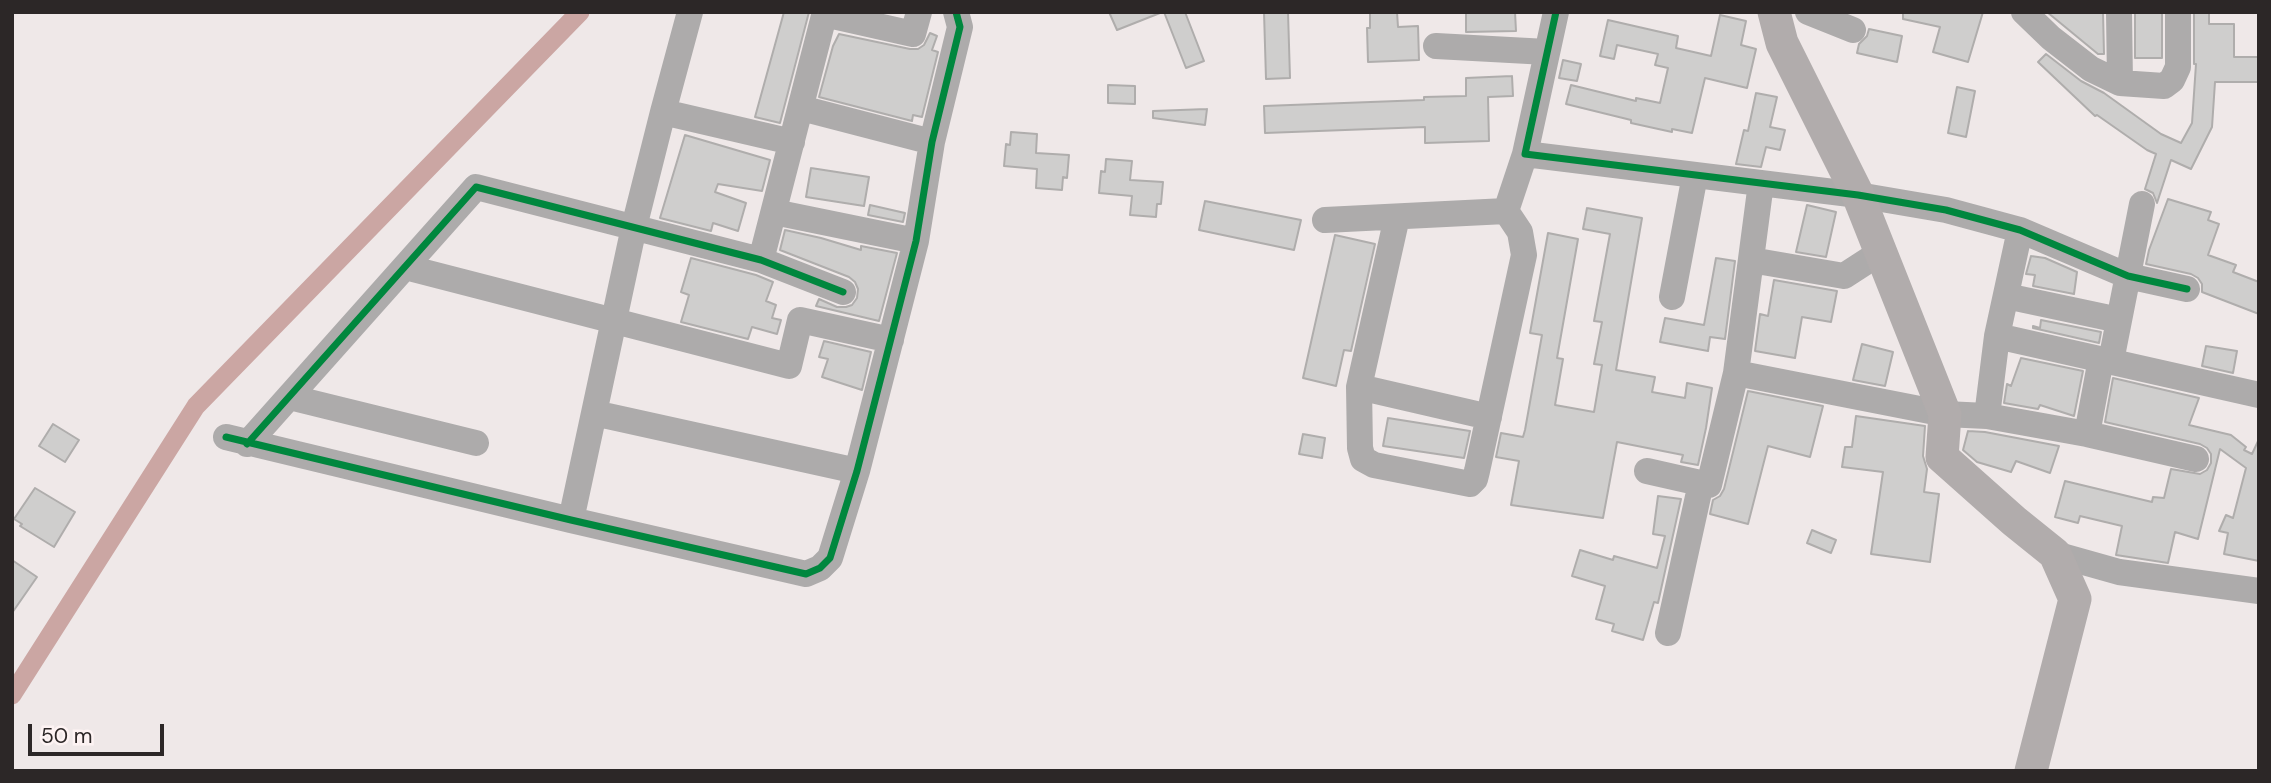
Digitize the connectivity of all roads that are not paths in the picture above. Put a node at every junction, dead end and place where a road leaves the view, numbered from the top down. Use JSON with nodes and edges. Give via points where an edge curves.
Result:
{"nodes":[{"id":1,"x":690,"y":12,"type":"edge"},
{"id":2,"x":919,"y":12,"type":"edge"},
{"id":3,"x":956,"y":12,"type":"edge"},
{"id":4,"x":1556,"y":12,"type":"edge"},
{"id":5,"x":1774,"y":12,"type":"edge"},
{"id":6,"x":1808,"y":12,"type":"edge"},
{"id":7,"x":2024,"y":12,"type":"edge"},
{"id":8,"x":2119,"y":12,"type":"edge"},
{"id":9,"x":2178,"y":12,"type":"edge"},
{"id":10,"x":825,"y":13,"type":"edge"},
{"id":11,"x":1853,"y":30,"type":"dead end"},
{"id":12,"x":1436,"y":46,"type":"dead end"},
{"id":13,"x":1547,"y":52,"type":"junction"},
{"id":14,"x":2120,"y":83,"type":"junction"},
{"id":15,"x":801,"y":108,"type":"junction"},
{"id":16,"x":663,"y":112,"type":"junction"},
{"id":17,"x":792,"y":142,"type":"junction"},
{"id":18,"x":932,"y":142,"type":"junction"},
{"id":19,"x":1525,"y":154,"type":"junction"},
{"id":20,"x":1695,"y":175,"type":"junction"},
{"id":21,"x":1761,"y":183,"type":"junction"},
{"id":22,"x":1858,"y":195,"type":"junction"},
{"id":23,"x":2143,"y":204,"type":"dead end"},
{"id":24,"x":1506,"y":211,"type":"junction"},
{"id":25,"x":774,"y":212,"type":"junction"},
{"id":26,"x":1397,"y":217,"type":"junction"},
{"id":27,"x":1325,"y":220,"type":"dead end"},
{"id":28,"x":634,"y":227,"type":"junction"},
{"id":29,"x":2020,"y":229,"type":"junction"},
{"id":30,"x":916,"y":241,"type":"junction"},
{"id":31,"x":1881,"y":252,"type":"junction"},
{"id":32,"x":761,"y":260,"type":"junction"},
{"id":33,"x":1751,"y":260,"type":"junction"},
{"id":34,"x":405,"y":267,"type":"junction"},
{"id":35,"x":2128,"y":276,"type":"junction"},
{"id":36,"x":2188,"y":289,"type":"dead end"},
{"id":37,"x":843,"y":292,"type":"dead end"},
{"id":38,"x":2006,"y":296,"type":"junction"},
{"id":39,"x":1672,"y":297,"type":"dead end"},
{"id":40,"x":2119,"y":320,"type":"junction"},
{"id":41,"x":613,"y":321,"type":"junction"},
{"id":42,"x":1997,"y":336,"type":"junction"},
{"id":43,"x":891,"y":340,"type":"junction"},
{"id":44,"x":2106,"y":360,"type":"junction"},
{"id":45,"x":1736,"y":373,"type":"junction"},
{"id":46,"x":1359,"y":387,"type":"junction"},
{"id":47,"x":2259,"y":395,"type":"edge"},
{"id":48,"x":289,"y":397,"type":"junction"},
{"id":49,"x":594,"y":413,"type":"junction"},
{"id":50,"x":1945,"y":414,"type":"junction"},
{"id":51,"x":1987,"y":416,"type":"junction"},
{"id":52,"x":1489,"y":417,"type":"junction"},
{"id":53,"x":2087,"y":434,"type":"junction"},
{"id":54,"x":476,"y":443,"type":"dead end"},
{"id":55,"x":2196,"y":459,"type":"dead end"},
{"id":56,"x":857,"y":471,"type":"junction"},
{"id":57,"x":1647,"y":471,"type":"dead end"},
{"id":58,"x":1701,"y":483,"type":"junction"},
{"id":59,"x":571,"y":520,"type":"junction"},
{"id":60,"x":2055,"y":554,"type":"junction"},
{"id":61,"x":2259,"y":592,"type":"edge"},
{"id":62,"x":1668,"y":633,"type":"dead end"},
{"id":63,"x":2031,"y":771,"type":"edge"}],
"edges":[{"from":1,"to":16,"type":"street"},
{"from":2,"to":10,"type":"street","via":[[913,34]]},
{"from":3,"to":18,"type":"street","via":[[960,27]]},
{"from":4,"to":13,"type":"street"},
{"from":5,"to":22,"type":"main road","via":[[1782,43]]},
{"from":6,"to":11,"type":"street"},
{"from":7,"to":14,"type":"street","via":[[2091,69]]},
{"from":8,"to":14,"type":"street"},
{"from":9,"to":14,"type":"street","via":[[2178,67],[2172,80],[2164,86]]},
{"from":10,"to":15,"type":"street"},
{"from":12,"to":13,"type":"street"},
{"from":13,"to":19,"type":"street"},
{"from":15,"to":17,"type":"street"},
{"from":15,"to":18,"type":"street"},
{"from":16,"to":17,"type":"street"},
{"from":16,"to":28,"type":"street"},
{"from":17,"to":25,"type":"street"},
{"from":18,"to":30,"type":"street"},
{"from":19,"to":20,"type":"street"},
{"from":19,"to":24,"type":"street"},
{"from":20,"to":21,"type":"street"},
{"from":20,"to":39,"type":"street"},
{"from":21,"to":22,"type":"street"},
{"from":21,"to":33,"type":"street"},
{"from":22,"to":29,"type":"street"},
{"from":22,"to":31,"type":"main road"},
{"from":23,"to":35,"type":"street"},
{"from":24,"to":26,"type":"street"},
{"from":24,"to":52,"type":"street","via":[[1520,232],[1524,255]]},
{"from":25,"to":30,"type":"street"},
{"from":25,"to":32,"type":"street"},
{"from":26,"to":27,"type":"street"},
{"from":26,"to":46,"type":"street"},
{"from":28,"to":32,"type":"street"},
{"from":28,"to":34,"type":"street","via":[[476,187]]},
{"from":28,"to":41,"type":"street"},
{"from":29,"to":35,"type":"street"},
{"from":29,"to":38,"type":"street"},
{"from":30,"to":43,"type":"street"},
{"from":31,"to":33,"type":"street","via":[[1844,276]]},
{"from":31,"to":50,"type":"main road"},
{"from":32,"to":37,"type":"street"},
{"from":33,"to":45,"type":"street"},
{"from":34,"to":41,"type":"street"},
{"from":34,"to":48,"type":"street"},
{"from":35,"to":36,"type":"street"},
{"from":35,"to":40,"type":"street"},
{"from":38,"to":40,"type":"street"},
{"from":38,"to":42,"type":"street"},
{"from":40,"to":44,"type":"street"},
{"from":41,"to":43,"type":"street","via":[[789,366],[800,320]]},
{"from":41,"to":49,"type":"street"},
{"from":42,"to":44,"type":"street"},
{"from":42,"to":51,"type":"street"},
{"from":43,"to":56,"type":"street"},
{"from":44,"to":47,"type":"street"},
{"from":44,"to":53,"type":"street"},
{"from":45,"to":50,"type":"street"},
{"from":45,"to":58,"type":"street","via":[[1709,485]]},
{"from":46,"to":52,"type":"street"},
{"from":46,"to":52,"type":"street","via":[[1360,448],[1363,459],[1374,465],[1470,484]]},
{"from":48,"to":54,"type":"street"},
{"from":48,"to":59,"type":"street","via":[[236,441]]},
{"from":49,"to":56,"type":"street"},
{"from":49,"to":59,"type":"street"},
{"from":50,"to":51,"type":"street"},
{"from":50,"to":60,"type":"main road","via":[[1942,457]]},
{"from":51,"to":53,"type":"street"},
{"from":53,"to":55,"type":"street"},
{"from":56,"to":59,"type":"street","via":[[830,558],[806,574]]},
{"from":57,"to":58,"type":"street"},
{"from":58,"to":62,"type":"street"},
{"from":60,"to":61,"type":"street","via":[[2119,572]]},
{"from":60,"to":63,"type":"main road","via":[[2075,599]]}]}
